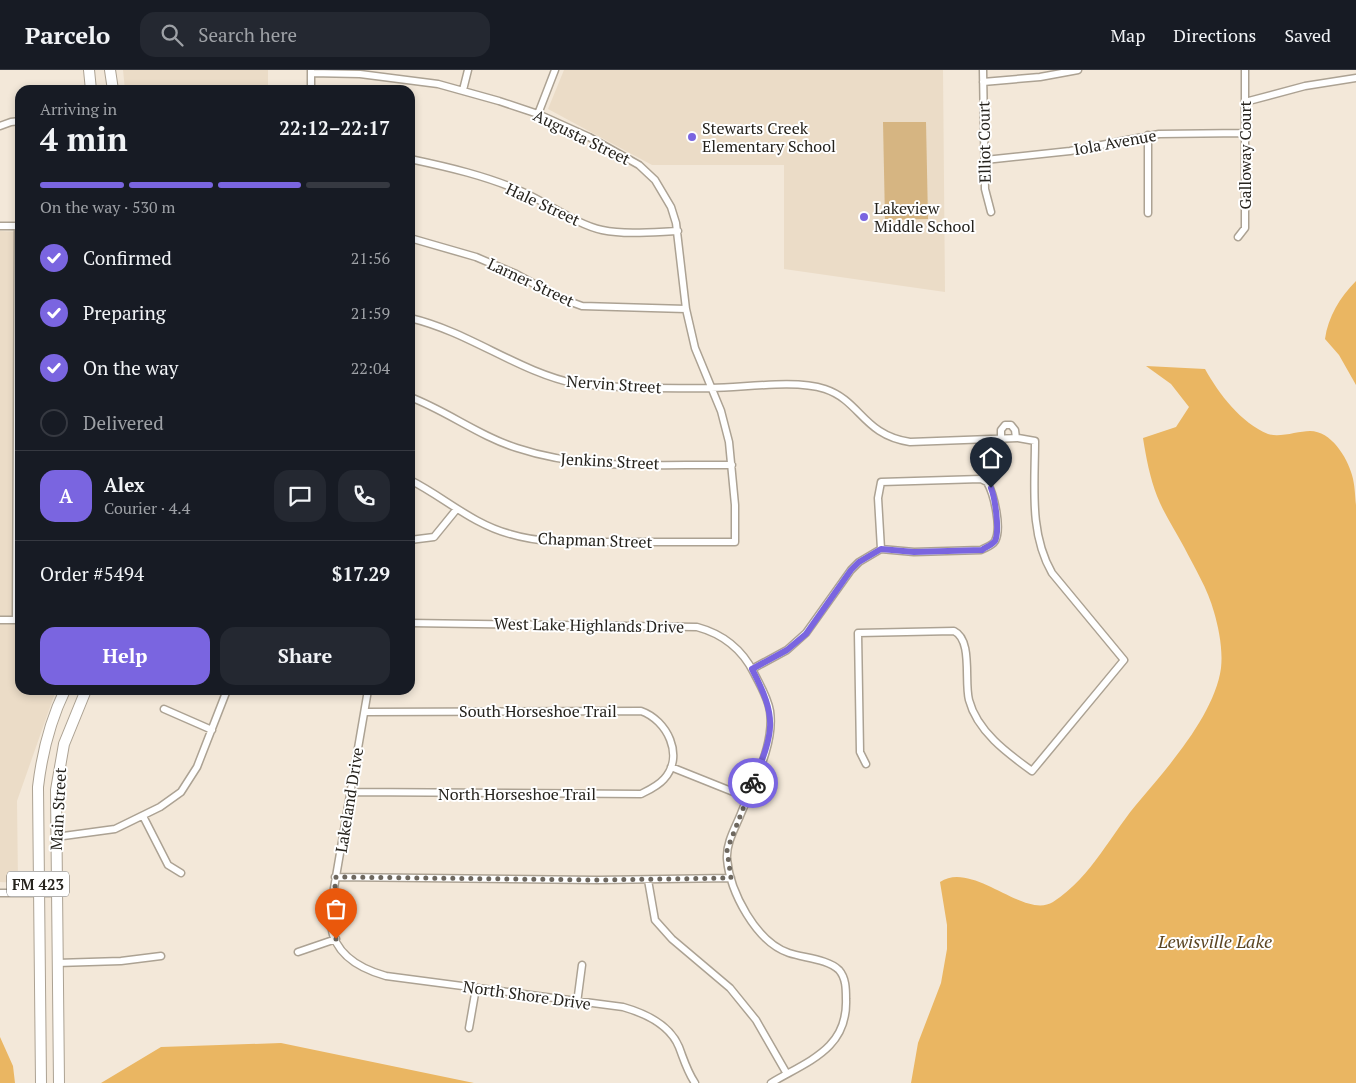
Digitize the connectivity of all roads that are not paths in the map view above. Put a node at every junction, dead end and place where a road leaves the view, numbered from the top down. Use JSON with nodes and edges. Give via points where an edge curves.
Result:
{"nodes":[{"id":1,"x":110,"y":70,"type":"edge"},
{"id":2,"x":468,"y":70,"type":"edge"},
{"id":3,"x":554,"y":70,"type":"edge"},
{"id":4,"x":983,"y":70,"type":"edge"},
{"id":5,"x":1078,"y":70,"type":"edge"},
{"id":6,"x":1245,"y":70,"type":"edge"},
{"id":7,"x":89,"y":72,"type":"edge"},
{"id":8,"x":311,"y":72,"type":"edge"},
{"id":9,"x":387,"y":74,"type":"edge"},
{"id":10,"x":1356,"y":78,"type":"edge"},
{"id":11,"x":983,"y":82,"type":"junction"},
{"id":12,"x":90,"y":85,"type":"edge"},
{"id":13,"x":96,"y":85,"type":"edge"},
{"id":14,"x":112,"y":85,"type":"edge"},
{"id":15,"x":311,"y":85,"type":"edge"},
{"id":16,"x":463,"y":90,"type":"junction"},
{"id":17,"x":1245,"y":102,"type":"junction"},
{"id":18,"x":538,"y":114,"type":"junction"},
{"id":19,"x":15,"y":122,"type":"edge"},
{"id":20,"x":0,"y":126,"type":"edge"},
{"id":21,"x":1245,"y":133,"type":"junction"},
{"id":22,"x":1148,"y":135,"type":"junction"},
{"id":23,"x":415,"y":160,"type":"edge"},
{"id":24,"x":985,"y":160,"type":"junction"},
{"id":25,"x":991,"y":212,"type":"dead end"},
{"id":26,"x":1148,"y":213,"type":"dead end"},
{"id":27,"x":0,"y":226,"type":"edge"},
{"id":28,"x":15,"y":226,"type":"edge"},
{"id":29,"x":678,"y":231,"type":"junction"},
{"id":30,"x":1238,"y":238,"type":"dead end"},
{"id":31,"x":415,"y":239,"type":"edge"},
{"id":32,"x":686,"y":309,"type":"junction"},
{"id":33,"x":415,"y":320,"type":"edge"},
{"id":34,"x":711,"y":388,"type":"junction"},
{"id":35,"x":415,"y":399,"type":"edge"},
{"id":36,"x":1016,"y":438,"type":"junction"},
{"id":37,"x":1001,"y":439,"type":"junction"},
{"id":38,"x":732,"y":465,"type":"junction"},
{"id":39,"x":415,"y":483,"type":"edge"},
{"id":40,"x":456,"y":510,"type":"junction"},
{"id":41,"x":415,"y":539,"type":"edge"},
{"id":42,"x":735,"y":542,"type":"joint"},
{"id":43,"x":881,"y":549,"type":"junction"},
{"id":44,"x":0,"y":620,"type":"edge"},
{"id":45,"x":15,"y":620,"type":"edge"},
{"id":46,"x":415,"y":623,"type":"edge"},
{"id":47,"x":752,"y":669,"type":"junction"},
{"id":48,"x":63,"y":695,"type":"edge"},
{"id":49,"x":84,"y":695,"type":"edge"},
{"id":50,"x":225,"y":695,"type":"edge"},
{"id":51,"x":368,"y":695,"type":"edge"},
{"id":52,"x":164,"y":709,"type":"dead end"},
{"id":53,"x":366,"y":712,"type":"junction"},
{"id":54,"x":212,"y":730,"type":"junction"},
{"id":55,"x":866,"y":764,"type":"dead end"},
{"id":56,"x":671,"y":767,"type":"junction"},
{"id":57,"x":350,"y":792,"type":"junction"},
{"id":58,"x":746,"y":798,"type":"junction"},
{"id":59,"x":143,"y":816,"type":"junction"},
{"id":60,"x":56,"y":837,"type":"junction"},
{"id":61,"x":181,"y":873,"type":"dead end"},
{"id":62,"x":336,"y":877,"type":"junction"},
{"id":63,"x":731,"y":878,"type":"junction"},
{"id":64,"x":648,"y":880,"type":"junction"},
{"id":65,"x":0,"y":893,"type":"edge"},
{"id":66,"x":38,"y":893,"type":"junction"},
{"id":67,"x":56,"y":893,"type":"junction"},
{"id":68,"x":336,"y":939,"type":"junction"},
{"id":69,"x":298,"y":952,"type":"dead end"},
{"id":70,"x":161,"y":956,"type":"dead end"},
{"id":71,"x":57,"y":963,"type":"junction"},
{"id":72,"x":582,"y":965,"type":"dead end"},
{"id":73,"x":476,"y":988,"type":"junction"},
{"id":74,"x":577,"y":1002,"type":"junction"},
{"id":75,"x":469,"y":1028,"type":"dead end"},
{"id":76,"x":786,"y":1074,"type":"junction"},
{"id":77,"x":41,"y":1083,"type":"edge"},
{"id":78,"x":59,"y":1083,"type":"edge"},
{"id":79,"x":695,"y":1083,"type":"edge"},
{"id":80,"x":771,"y":1083,"type":"edge"}],
"edges":[{"from":1,"to":14,"type":"main road"},
{"from":2,"to":16,"type":"street"},
{"from":3,"to":18,"type":"street"},
{"from":4,"to":11,"type":"street","name":"Elliot Court"},
{"from":5,"to":11,"type":"street"},
{"from":6,"to":17,"type":"street","name":"Galloway Court"},
{"from":7,"to":12,"type":"main road"},
{"from":7,"to":13,"type":"main road"},
{"from":8,"to":9,"type":"street","name":"Augusta Street"},
{"from":8,"to":15,"type":"street"},
{"from":9,"to":16,"type":"street","name":"Augusta Street"},
{"from":10,"to":17,"type":"street","via":[[1305,86]]},
{"from":11,"to":24,"type":"street","name":"Elliot Court"},
{"from":16,"to":18,"type":"street","name":"Augusta Street"},
{"from":17,"to":21,"type":"street","name":"Galloway Court"},
{"from":18,"to":29,"type":"street","name":"Augusta Street","via":[[639,165],[665,194]]},
{"from":19,"to":20,"type":"street"},
{"from":21,"to":22,"type":"street","name":"Iola Avenue"},
{"from":21,"to":30,"type":"street","name":"Galloway Court","via":[[1245,228]]},
{"from":22,"to":24,"type":"street","name":"Iola Avenue","via":[[1070,151]]},
{"from":22,"to":26,"type":"street"},
{"from":23,"to":29,"type":"street","name":"Hale Street","via":[[503,184],[591,227]]},
{"from":24,"to":25,"type":"street","name":"Elliot Court","via":[[985,189]]},
{"from":27,"to":28,"type":"street"},
{"from":29,"to":32,"type":"street","name":"Augusta Street"},
{"from":31,"to":32,"type":"street","name":"Larner Street","via":[[476,257],[582,306]]},
{"from":32,"to":34,"type":"street","name":"Augusta Street","via":[[695,348]]},
{"from":33,"to":34,"type":"street","name":"Nervin Street","via":[[461,334],[528,369],[559,380],[590,385]]},
{"from":34,"to":37,"type":"street","name":"Nervin Street","via":[[807,385],[836,394],[882,435],[895,440]]},
{"from":34,"to":38,"type":"street","name":"Augusta Street","via":[[721,410]]},
{"from":35,"to":38,"type":"street","name":"Jenkins Street","via":[[516,448],[556,460],[591,464]]},
{"from":36,"to":37,"type":"street","name":"Nervin Street"},
{"from":36,"to":37,"type":"street","via":[[1016,430],[1006,425],[1001,430]]},
{"from":36,"to":55,"type":"street","via":[[1034,441],[1036,530],[1043,558],[1124,660],[1032,771],[988,735],[978,721],[968,692],[966,646],[958,634],[954,631],[858,633],[860,752]]},
{"from":38,"to":42,"type":"street","name":"Augusta Street"},
{"from":39,"to":40,"type":"street","name":"Chapman Street"},
{"from":40,"to":41,"type":"street","via":[[434,537]]},
{"from":40,"to":42,"type":"street","name":"Chapman Street","via":[[510,534],[535,540]]},
{"from":43,"to":43,"type":"street","via":[[878,498],[881,482],[980,480],[991,488],[995,501],[996,532],[990,546],[982,550],[914,552]]},
{"from":43,"to":47,"type":"street","via":[[851,570],[799,641]]},
{"from":44,"to":45,"type":"street"},
{"from":46,"to":47,"type":"street","name":"West Lake Highlands Drive","via":[[697,627],[730,642]]},
{"from":47,"to":58,"type":"street","name":"West Lake Highlands Drive","via":[[770,708],[771,720],[765,753]]},
{"from":48,"to":66,"type":"main road","name":"Main Street","number":"FM 423","via":[[42,755],[38,787]]},
{"from":49,"to":60,"type":"main road","name":"Main Street","number":"FM 423","via":[[61,758],[56,790]]},
{"from":50,"to":54,"type":"street"},
{"from":51,"to":53,"type":"street","name":"Lakeland Drive"},
{"from":52,"to":54,"type":"street"},
{"from":53,"to":56,"type":"street","name":"South Horseshoe Trail","via":[[641,711],[657,719],[669,735]]},
{"from":53,"to":57,"type":"street","name":"Lakeland Drive"},
{"from":54,"to":59,"type":"street","via":[[187,786],[172,800]]},
{"from":56,"to":57,"type":"street","name":"North Horseshoe Trail","via":[[664,780],[641,794]]},
{"from":56,"to":58,"type":"street"},
{"from":57,"to":62,"type":"street","name":"Lakeland Drive"},
{"from":58,"to":63,"type":"street","name":"West Lake Highlands Drive","via":[[727,850]]},
{"from":59,"to":60,"type":"street","via":[[104,832]]},
{"from":59,"to":61,"type":"street","via":[[168,865]]},
{"from":60,"to":67,"type":"main road","name":"Main Street","number":"FM 423"},
{"from":62,"to":64,"type":"street"},
{"from":62,"to":68,"type":"street","name":"Lakeland Drive","via":[[331,926]]},
{"from":63,"to":64,"type":"street"},
{"from":63,"to":76,"type":"street","name":"West Lake Highlands Drive","via":[[744,907],[765,939],[786,952],[832,966],[843,976],[846,1001],[841,1034],[826,1049]]},
{"from":64,"to":76,"type":"street","via":[[655,920],[672,939],[730,988],[756,1020]]},
{"from":65,"to":66,"type":"street"},
{"from":66,"to":67,"type":"street"},
{"from":66,"to":77,"type":"main road","name":"Main Street","number":"FM 423"},
{"from":67,"to":71,"type":"main road","name":"Main Street","number":"FM 423"},
{"from":68,"to":69,"type":"street"},
{"from":68,"to":73,"type":"street","name":"North Shore Drive","via":[[349,958],[370,972]]},
{"from":70,"to":71,"type":"street","via":[[121,962]]},
{"from":71,"to":78,"type":"main road","name":"Main Street","number":"FM 423"},
{"from":72,"to":74,"type":"street"},
{"from":73,"to":74,"type":"street","name":"North Shore Drive"},
{"from":73,"to":75,"type":"street"},
{"from":74,"to":79,"type":"street","name":"North Shore Drive","via":[[623,1007],[644,1014],[664,1028],[676,1043]]},
{"from":76,"to":80,"type":"street"}]}
